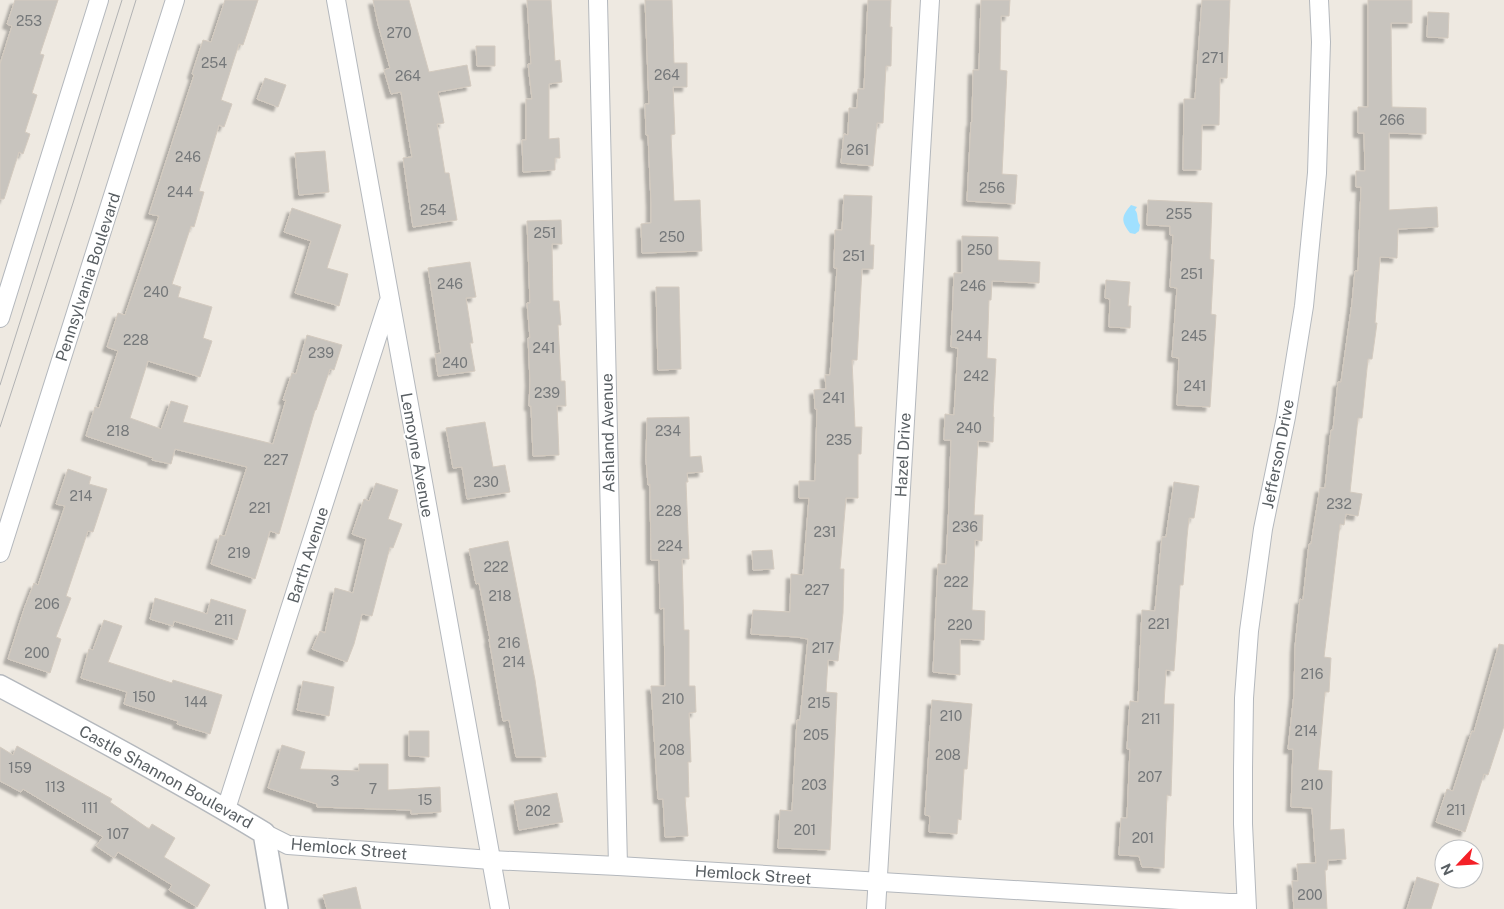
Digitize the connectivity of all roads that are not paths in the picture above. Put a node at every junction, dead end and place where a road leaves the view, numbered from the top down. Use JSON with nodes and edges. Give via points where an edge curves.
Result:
{"nodes":[{"id":1,"x":99,"y":0,"type":"edge"},
{"id":2,"x":175,"y":0,"type":"edge"},
{"id":3,"x":336,"y":0,"type":"edge"},
{"id":4,"x":598,"y":0,"type":"edge"},
{"id":5,"x":930,"y":0,"type":"edge"},
{"id":6,"x":1319,"y":0,"type":"edge"},
{"id":7,"x":389,"y":300,"type":"junction"},
{"id":8,"x":0,"y":318,"type":"edge"},
{"id":9,"x":0,"y":553,"type":"edge"},
{"id":10,"x":0,"y":686,"type":"edge"},
{"id":11,"x":226,"y":809,"type":"junction"},
{"id":12,"x":264,"y":833,"type":"junction"},
{"id":13,"x":491,"y":860,"type":"junction"},
{"id":14,"x":618,"y":866,"type":"junction"},
{"id":15,"x":877,"y":883,"type":"junction"},
{"id":16,"x":1246,"y":906,"type":"edge"},
{"id":17,"x":277,"y":909,"type":"edge"},
{"id":18,"x":500,"y":909,"type":"edge"},
{"id":19,"x":876,"y":909,"type":"edge"}],
"edges":[{"from":1,"to":8,"type":"street"},
{"from":2,"to":9,"type":"street","name":"Pennsylvania Boulevard"},
{"from":3,"to":7,"type":"street","name":"Lemoyne Avenue"},
{"from":4,"to":14,"type":"street","name":"Ashland Avenue"},
{"from":5,"to":15,"type":"street","name":"Hazel Drive"},
{"from":6,"to":16,"type":"street","name":"Jefferson Drive","via":[[1317,173],[1304,306],[1263,529],[1249,631],[1243,769]]},
{"from":7,"to":11,"type":"street","name":"Barth Avenue"},
{"from":7,"to":13,"type":"street","name":"Lemoyne Avenue"},
{"from":10,"to":11,"type":"street","name":"Castle Shannon Boulevard"},
{"from":11,"to":12,"type":"street","name":"Castle Shannon Boulevard"},
{"from":12,"to":13,"type":"street","name":"Hemlock Street","via":[[288,845]]},
{"from":12,"to":17,"type":"street","name":"Castle Shannon Boulevard"},
{"from":13,"to":14,"type":"street","name":"Hemlock Street"},
{"from":13,"to":18,"type":"street","name":"Lemoyne Avenue"},
{"from":14,"to":15,"type":"street","name":"Hemlock Street"},
{"from":15,"to":16,"type":"street","name":"Hemlock Street"},
{"from":15,"to":19,"type":"street","name":"Hazel Drive"}]}
